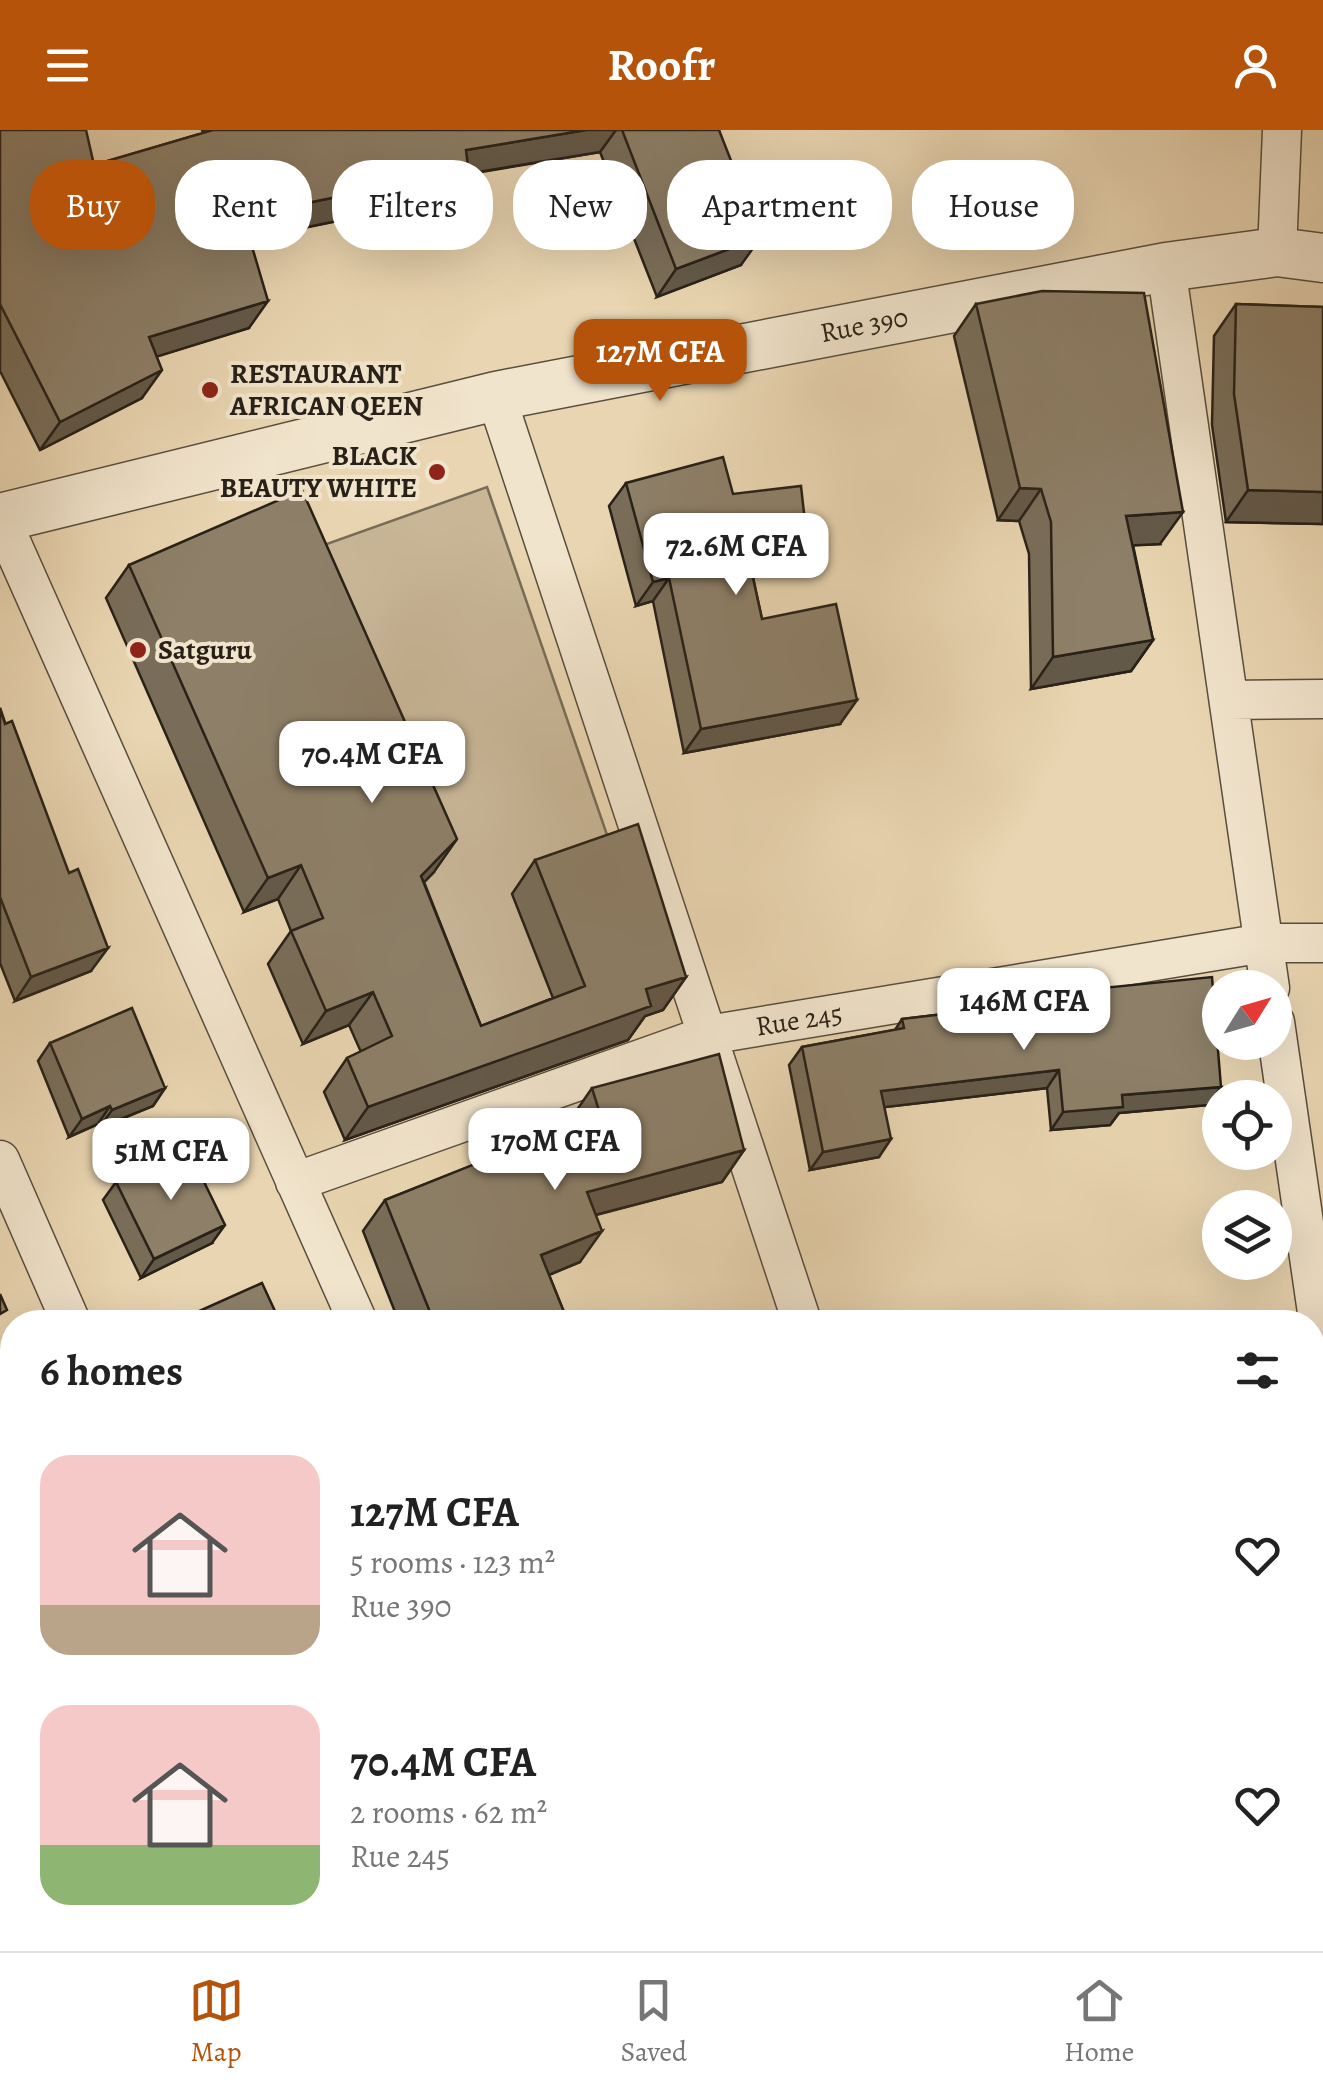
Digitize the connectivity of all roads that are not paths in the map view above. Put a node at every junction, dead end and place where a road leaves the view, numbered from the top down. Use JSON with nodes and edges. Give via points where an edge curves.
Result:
{"nodes":[{"id":1,"x":1282,"y":130,"type":"edge"},
{"id":2,"x":1277,"y":252,"type":"junction"},
{"id":3,"x":1323,"y":258,"type":"edge"},
{"id":4,"x":1166,"y":267,"type":"junction"},
{"id":5,"x":496,"y":396,"type":"junction"},
{"id":6,"x":0,"y":518,"type":"edge"},
{"id":7,"x":1323,"y":699,"type":"edge"},
{"id":8,"x":1229,"y":700,"type":"junction"},
{"id":9,"x":1323,"y":942,"type":"edge"},
{"id":10,"x":1264,"y":943,"type":"junction"},
{"id":11,"x":1268,"y":970,"type":"edge"},
{"id":12,"x":708,"y":1035,"type":"junction"},
{"id":13,"x":1280,"y":1060,"type":"edge"},
{"id":14,"x":0,"y":1160,"type":"edge"},
{"id":15,"x":295,"y":1182,"type":"junction"},
{"id":16,"x":66,"y":1310,"type":"edge"},
{"id":17,"x":353,"y":1310,"type":"edge"},
{"id":18,"x":798,"y":1310,"type":"edge"},
{"id":19,"x":1317,"y":1310,"type":"edge"}],
"edges":[{"from":1,"to":2,"type":"street"},
{"from":2,"to":3,"type":"street","name":"Rue 390"},
{"from":2,"to":4,"type":"street","name":"Rue 390"},
{"from":4,"to":5,"type":"street","name":"Rue 390"},
{"from":4,"to":8,"type":"street"},
{"from":5,"to":6,"type":"street","name":"Rue 390"},
{"from":5,"to":12,"type":"street"},
{"from":6,"to":15,"type":"street"},
{"from":7,"to":8,"type":"street"},
{"from":8,"to":10,"type":"street"},
{"from":9,"to":10,"type":"street","name":"Rue 245"},
{"from":10,"to":11,"type":"street"},
{"from":10,"to":12,"type":"street","name":"Rue 245"},
{"from":12,"to":15,"type":"street","name":"Rue 245"},
{"from":12,"to":18,"type":"street"},
{"from":13,"to":19,"type":"street"},
{"from":14,"to":16,"type":"street"},
{"from":15,"to":17,"type":"street"}]}
